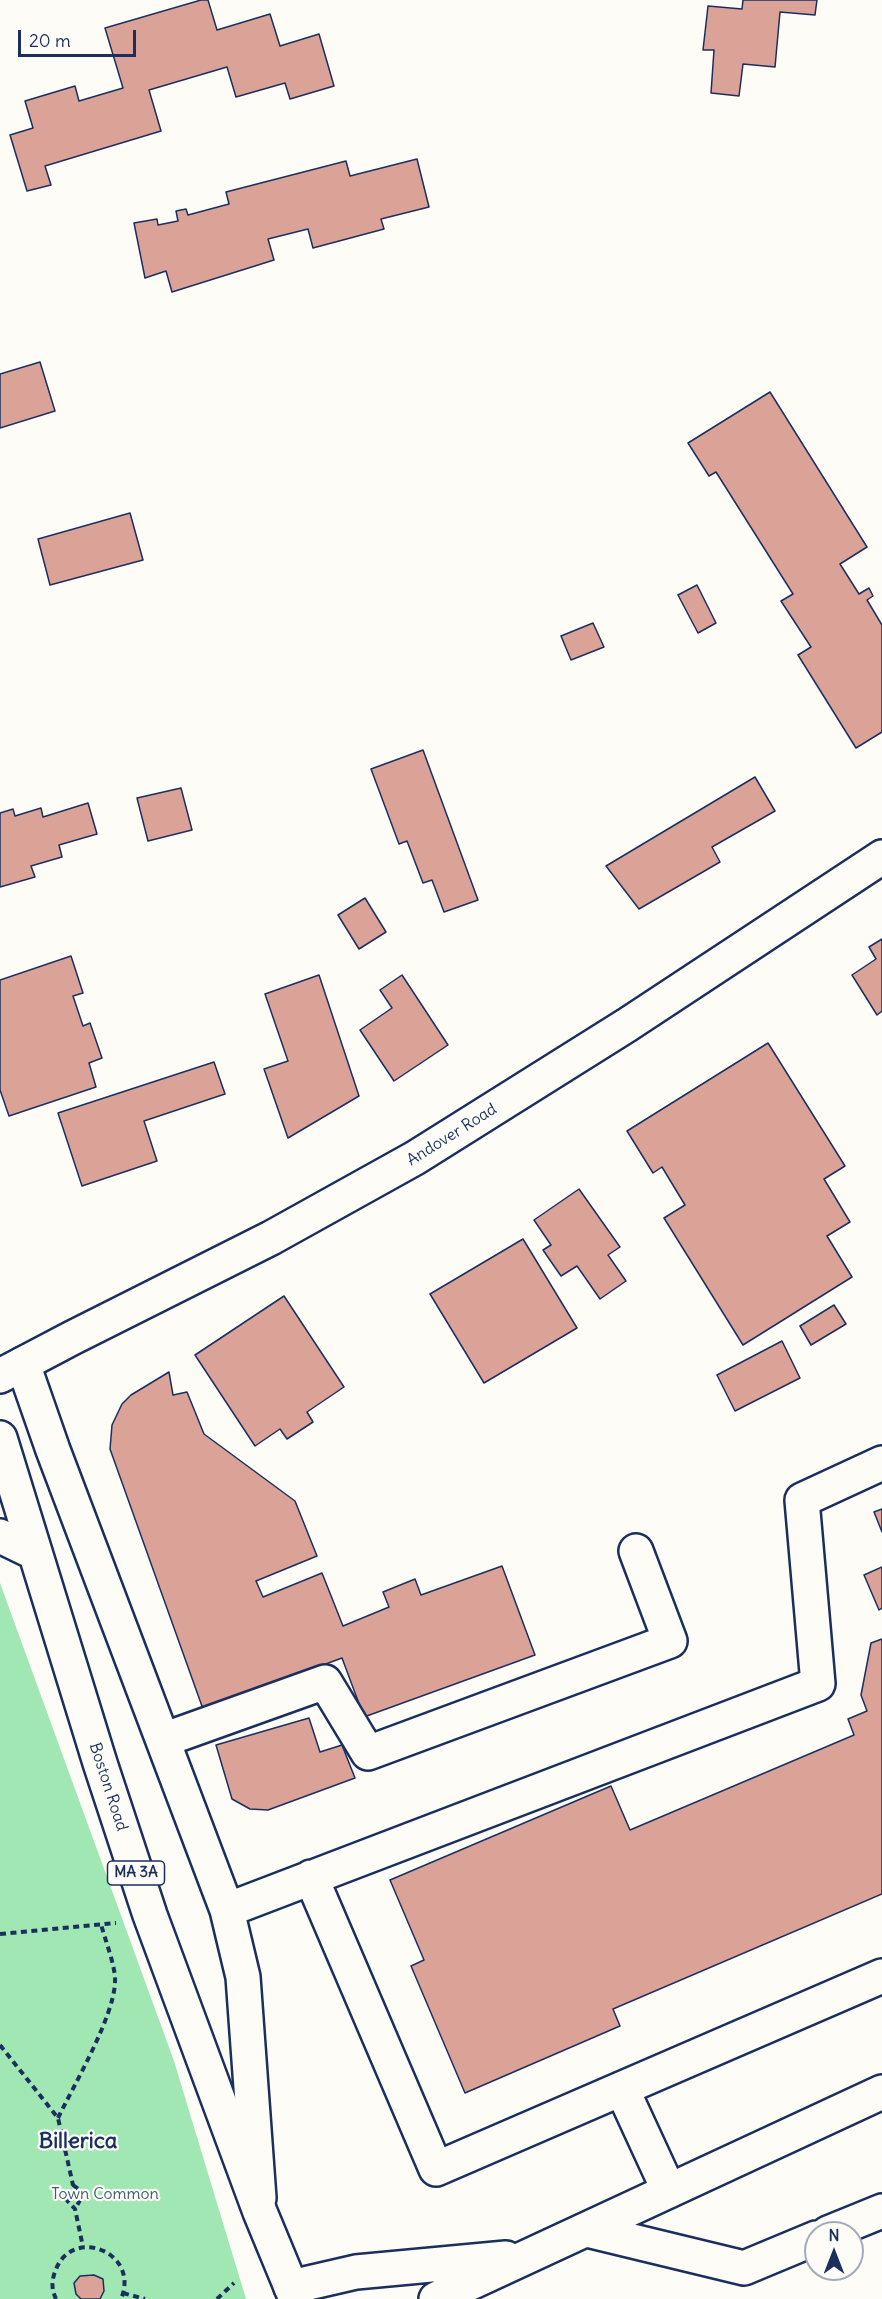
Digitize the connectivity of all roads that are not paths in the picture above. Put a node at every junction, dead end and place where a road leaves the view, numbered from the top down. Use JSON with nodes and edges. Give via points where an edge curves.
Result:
{"nodes":[{"id":1,"x":882,"y":857,"type":"edge"},
{"id":2,"x":12,"y":1370,"type":"edge"},
{"id":3,"x":0,"y":1438,"type":"edge"},
{"id":4,"x":882,"y":1463,"type":"edge"},
{"id":5,"x":0,"y":1536,"type":"edge"},
{"id":6,"x":636,"y":1551,"type":"dead end"},
{"id":7,"x":35,"y":1553,"type":"junction"},
{"id":8,"x":163,"y":1740,"type":"junction"},
{"id":9,"x":311,"y":1877,"type":"junction"},
{"id":10,"x":227,"y":1910,"type":"junction"},
{"id":11,"x":882,"y":1976,"type":"edge"},
{"id":12,"x":622,"y":2089,"type":"junction"},
{"id":13,"x":882,"y":2092,"type":"edge"},
{"id":14,"x":669,"y":2191,"type":"junction"},
{"id":15,"x":882,"y":2211,"type":"edge"},
{"id":16,"x":260,"y":2212,"type":"junction"},
{"id":17,"x":857,"y":2221,"type":"edge"},
{"id":18,"x":587,"y":2230,"type":"junction"},
{"id":19,"x":804,"y":2243,"type":"edge"},
{"id":20,"x":531,"y":2255,"type":"junction"},
{"id":21,"x":294,"y":2293,"type":"edge"},
{"id":22,"x":436,"y":2299,"type":"edge"}],
"edges":[{"from":1,"to":2,"type":"main road","name":"Andover Road","via":[[627,1025],[415,1158],[271,1238]]},
{"from":2,"to":8,"type":"main road","via":[[53,1450]]},
{"from":3,"to":7,"type":"main road","name":"Boston Road","number":"MA 3A"},
{"from":4,"to":9,"type":"main road","via":[[802,1500],[818,1684]]},
{"from":5,"to":7,"type":"main road"},
{"from":6,"to":8,"type":"main road","via":[[670,1641],[368,1753],[326,1682]]},
{"from":7,"to":16,"type":"main road","name":"Boston Road","number":"MA 3A","via":[[150,1915]]},
{"from":8,"to":10,"type":"main road"},
{"from":9,"to":10,"type":"main road"},
{"from":9,"to":12,"type":"main road","via":[[436,2169]]},
{"from":10,"to":16,"type":"main road","via":[[243,1977]]},
{"from":11,"to":12,"type":"main road"},
{"from":12,"to":14,"type":"main road"},
{"from":13,"to":14,"type":"main road"},
{"from":14,"to":18,"type":"main road"},
{"from":15,"to":17,"type":"main road"},
{"from":16,"to":21,"type":"main road","name":"Boston Road","number":"MA 3A"},
{"from":18,"to":19,"type":"main road","via":[[744,2268]]},
{"from":18,"to":20,"type":"main road"},
{"from":20,"to":21,"type":"main road","via":[[356,2272]]},
{"from":20,"to":22,"type":"main road"}]}
